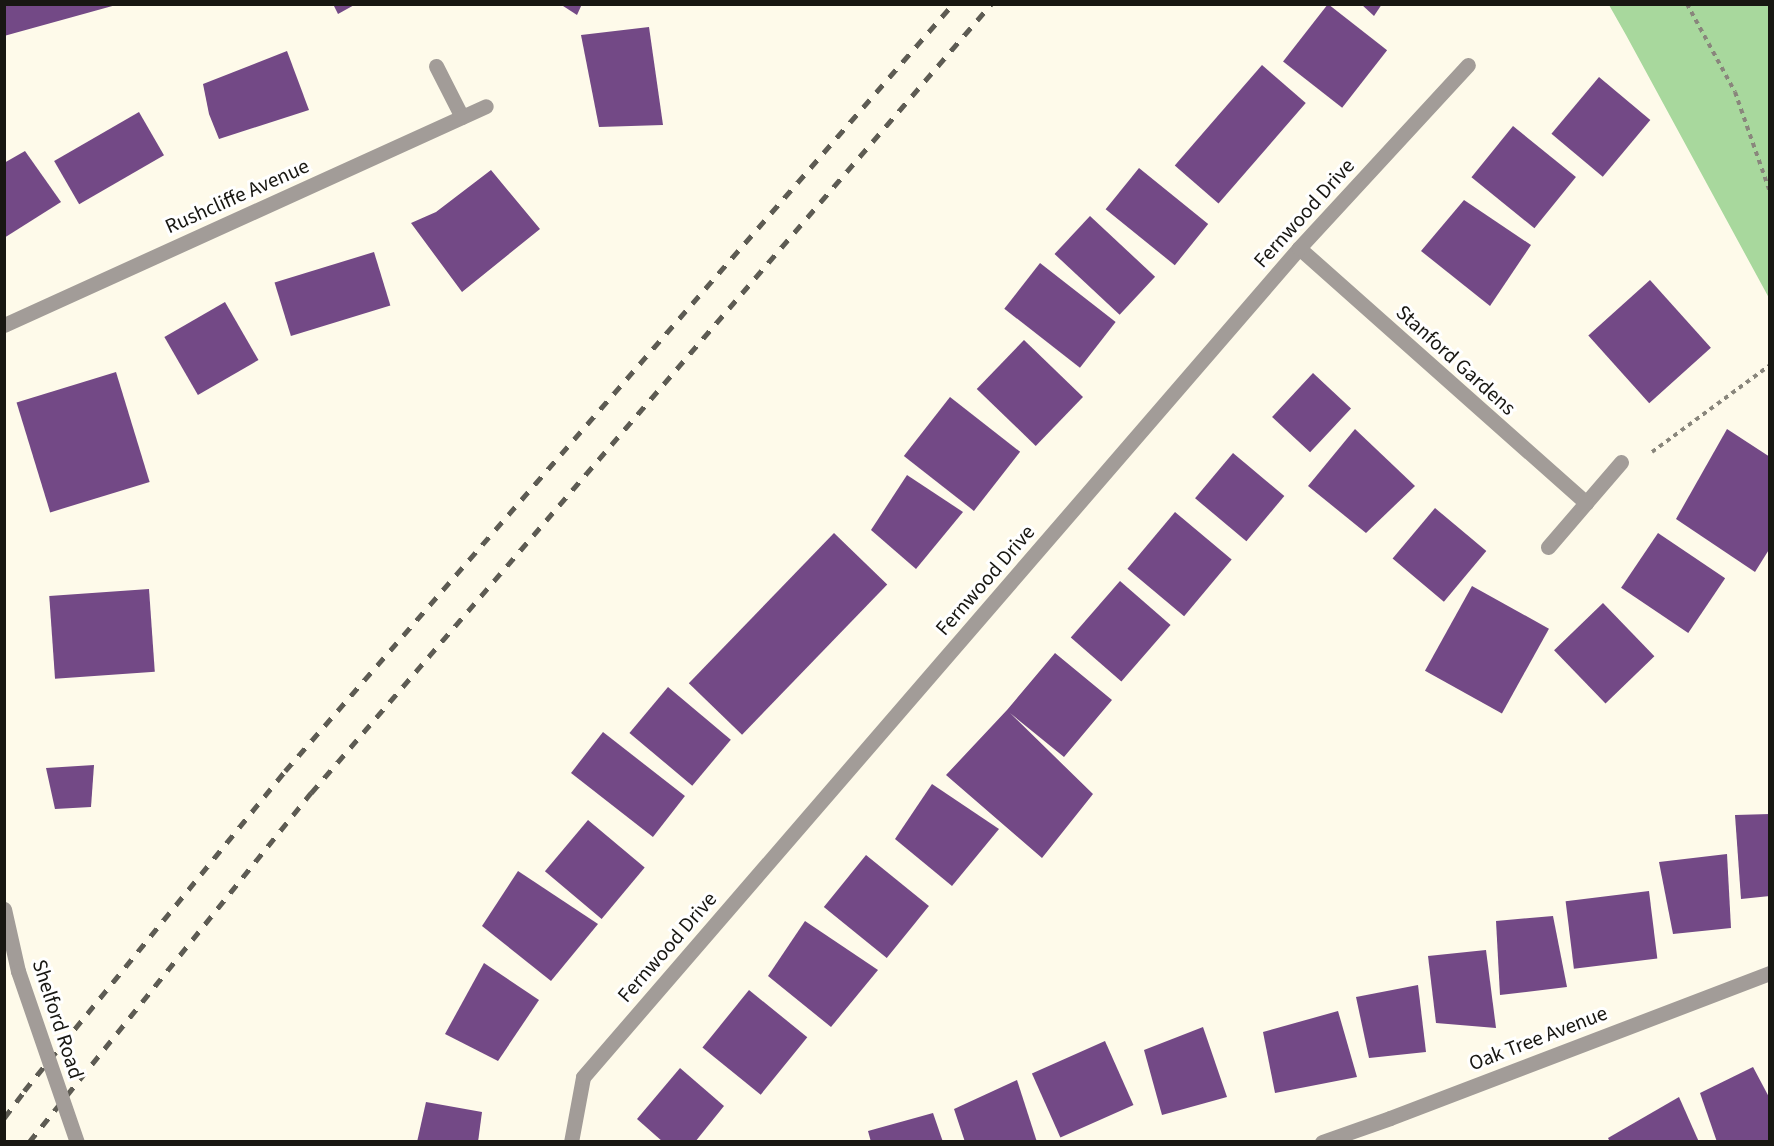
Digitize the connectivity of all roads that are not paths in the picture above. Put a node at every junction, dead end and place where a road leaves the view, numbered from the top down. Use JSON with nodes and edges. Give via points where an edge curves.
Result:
{"nodes":[{"id":1,"x":1468,"y":65,"type":"dead end"},
{"id":2,"x":436,"y":66,"type":"dead end"},
{"id":3,"x":486,"y":106,"type":"dead end"},
{"id":4,"x":462,"y":117,"type":"junction"},
{"id":5,"x":1299,"y":248,"type":"junction"},
{"id":6,"x":4,"y":325,"type":"edge"},
{"id":7,"x":1621,"y":462,"type":"road end"},
{"id":8,"x":1586,"y":503,"type":"junction"},
{"id":9,"x":1548,"y":547,"type":"dead end"},
{"id":10,"x":4,"y":909,"type":"edge"},
{"id":11,"x":1770,"y":973,"type":"edge"},
{"id":12,"x":77,"y":1142,"type":"edge"},
{"id":13,"x":572,"y":1142,"type":"edge"},
{"id":14,"x":1322,"y":1142,"type":"edge"}],
"edges":[{"from":1,"to":5,"type":"street","name":"Fernwood Drive"},
{"from":2,"to":4,"type":"street"},
{"from":3,"to":4,"type":"street","name":"Rushcliffe Avenue"},
{"from":4,"to":6,"type":"street","name":"Rushcliffe Avenue"},
{"from":5,"to":8,"type":"street","name":"Stanford Gardens"},
{"from":5,"to":13,"type":"street","name":"Fernwood Drive","via":[[583,1077]]},
{"from":7,"to":8,"type":"street"},
{"from":8,"to":9,"type":"street"},
{"from":10,"to":12,"type":"street","name":"Shelford Road","bridge":true,"via":[[18,971]]},
{"from":11,"to":14,"type":"street","name":"Oak Tree Avenue"}]}
